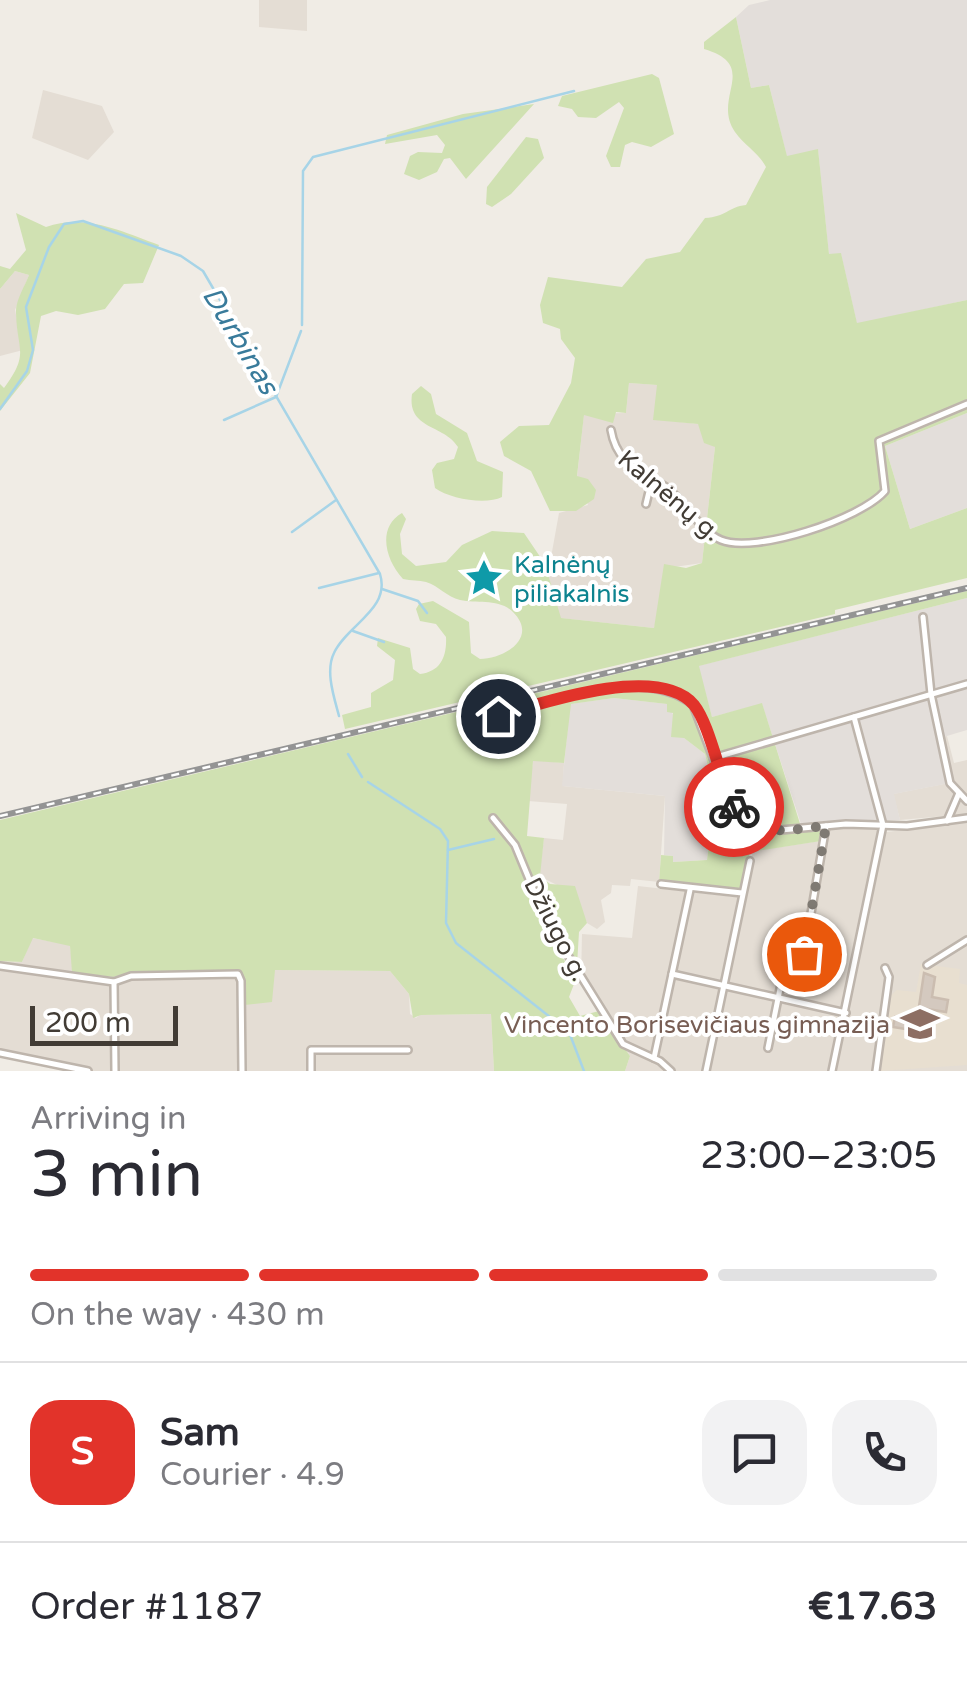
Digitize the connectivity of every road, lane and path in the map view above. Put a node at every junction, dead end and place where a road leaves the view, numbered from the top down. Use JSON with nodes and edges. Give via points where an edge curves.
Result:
{"nodes":[{"id":1,"x":967,"y":404,"type":"edge"},
{"id":2,"x":611,"y":430,"type":"dead end"},
{"id":3,"x":652,"y":479,"type":"junction"},
{"id":4,"x":646,"y":504,"type":"dead end"},
{"id":5,"x":923,"y":618,"type":"dead end"},
{"id":6,"x":967,"y":684,"type":"edge"},
{"id":7,"x":931,"y":694,"type":"junction"},
{"id":8,"x":498,"y":716,"type":"dead end"},
{"id":9,"x":854,"y":717,"type":"junction"},
{"id":10,"x":713,"y":758,"type":"junction"},
{"id":11,"x":959,"y":793,"type":"junction"},
{"id":12,"x":967,"y":801,"type":"edge"},
{"id":13,"x":493,"y":818,"type":"dead end"},
{"id":14,"x":967,"y":818,"type":"edge"},
{"id":15,"x":947,"y":821,"type":"junction"},
{"id":16,"x":884,"y":825,"type":"junction"},
{"id":17,"x":826,"y":826,"type":"junction"},
{"id":18,"x":750,"y":861,"type":"dead end"},
{"id":19,"x":661,"y":884,"type":"dead end"},
{"id":20,"x":690,"y":890,"type":"junction"},
{"id":21,"x":743,"y":893,"type":"junction"},
{"id":22,"x":967,"y":940,"type":"edge"},
{"id":23,"x":0,"y":966,"type":"edge"},
{"id":24,"x":927,"y":966,"type":"dead end"},
{"id":25,"x":884,"y":968,"type":"dead end"},
{"id":26,"x":672,"y":974,"type":"junction"},
{"id":27,"x":114,"y":982,"type":"junction"},
{"id":28,"x":722,"y":987,"type":"junction"},
{"id":29,"x":778,"y":998,"type":"junction"},
{"id":30,"x":846,"y":1014,"type":"junction"},
{"id":31,"x":768,"y":1048,"type":"dead end"},
{"id":32,"x":408,"y":1050,"type":"dead end"},
{"id":33,"x":0,"y":1054,"type":"edge"},
{"id":34,"x":654,"y":1058,"type":"junction"},
{"id":35,"x":88,"y":1071,"type":"edge"},
{"id":36,"x":115,"y":1071,"type":"edge"},
{"id":37,"x":242,"y":1071,"type":"edge"},
{"id":38,"x":311,"y":1071,"type":"edge"},
{"id":39,"x":671,"y":1071,"type":"edge"},
{"id":40,"x":706,"y":1071,"type":"edge"},
{"id":41,"x":832,"y":1071,"type":"edge"},
{"id":42,"x":876,"y":1071,"type":"edge"}],
"edges":[{"from":1,"to":3,"type":"street","name":"Kalnėnų g.","via":[[884,436],[878,446],[885,490],[825,527],[724,542]]},
{"from":2,"to":3,"type":"street","name":"Kalnėnų g.","via":[[618,456]]},
{"from":3,"to":4,"type":"street"},
{"from":5,"to":7,"type":"street"},
{"from":6,"to":7,"type":"street"},
{"from":7,"to":9,"type":"street"},
{"from":7,"to":11,"type":"street","via":[[950,783]]},
{"from":8,"to":10,"type":"street","via":[[643,686],[693,704]]},
{"from":9,"to":10,"type":"street"},
{"from":9,"to":16,"type":"street"},
{"from":10,"to":17,"type":"street","via":[[734,808],[749,824],[781,830]]},
{"from":11,"to":12,"type":"street"},
{"from":11,"to":15,"type":"street"},
{"from":13,"to":34,"type":"street","name":"Džiugo g.","via":[[515,845],[546,920],[620,1038]]},
{"from":14,"to":15,"type":"street"},
{"from":15,"to":16,"type":"street"},
{"from":16,"to":17,"type":"street"},
{"from":16,"to":30,"type":"street"},
{"from":17,"to":29,"type":"street","via":[[804,954],[784,969]]},
{"from":18,"to":21,"type":"street"},
{"from":19,"to":20,"type":"street"},
{"from":20,"to":21,"type":"street"},
{"from":20,"to":26,"type":"street"},
{"from":21,"to":28,"type":"street"},
{"from":22,"to":24,"type":"street"},
{"from":23,"to":27,"type":"street"},
{"from":25,"to":42,"type":"street","via":[[889,977]]},
{"from":26,"to":28,"type":"street"},
{"from":26,"to":34,"type":"street"},
{"from":27,"to":36,"type":"street"},
{"from":27,"to":37,"type":"street","via":[[131,976],[240,976]]},
{"from":28,"to":29,"type":"street"},
{"from":28,"to":40,"type":"street"},
{"from":29,"to":30,"type":"street"},
{"from":29,"to":31,"type":"street"},
{"from":30,"to":41,"type":"street"},
{"from":32,"to":38,"type":"street","via":[[311,1050]]},
{"from":33,"to":35,"type":"street"},
{"from":34,"to":39,"type":"street","name":"Džiugo g."}]}
